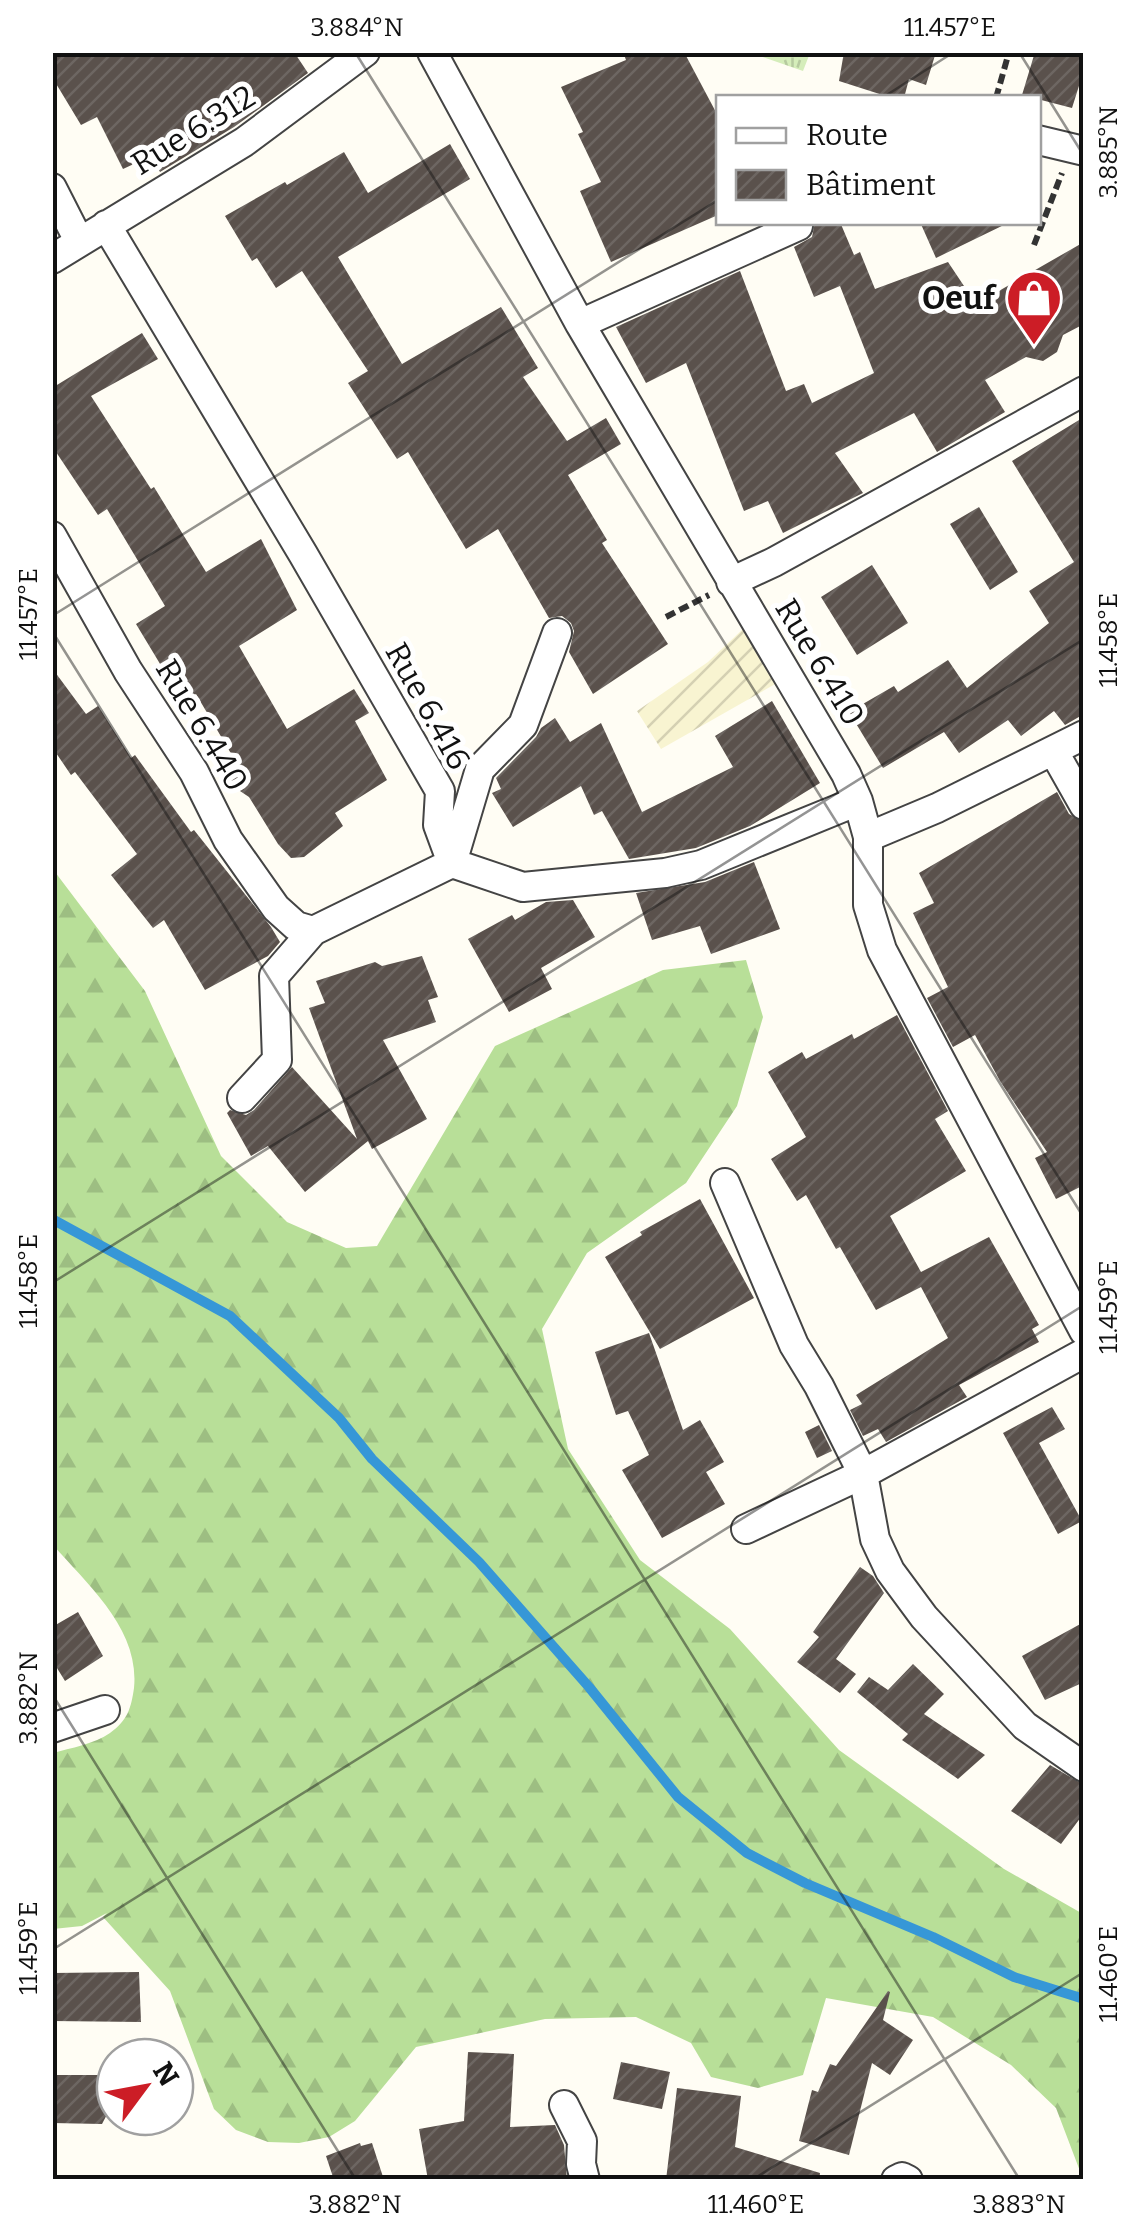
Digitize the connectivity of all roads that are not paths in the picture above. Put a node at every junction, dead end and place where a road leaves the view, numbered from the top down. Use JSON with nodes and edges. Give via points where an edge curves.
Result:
{"nodes":[{"id":1,"x":365,"y":52,"type":"edge"},
{"id":2,"x":432,"y":52,"type":"edge"},
{"id":3,"x":1041,"y":141,"type":"edge"},
{"id":4,"x":1077,"y":150,"type":"edge"},
{"id":5,"x":52,"y":188,"type":"edge"},
{"id":6,"x":106,"y":225,"type":"junction"},
{"id":7,"x":798,"y":226,"type":"dead end"},
{"id":8,"x":79,"y":241,"type":"junction"},
{"id":9,"x":52,"y":259,"type":"edge"},
{"id":10,"x":580,"y":324,"type":"junction"},
{"id":11,"x":1084,"y":391,"type":"edge"},
{"id":12,"x":52,"y":536,"type":"edge"},
{"id":13,"x":731,"y":582,"type":"junction"},
{"id":14,"x":557,"y":633,"type":"dead end"},
{"id":15,"x":1084,"y":735,"type":"edge"},
{"id":16,"x":1054,"y":752,"type":"junction"},
{"id":17,"x":858,"y":800,"type":"junction"},
{"id":18,"x":1084,"y":805,"type":"edge"},
{"id":19,"x":868,"y":837,"type":"junction"},
{"id":20,"x":452,"y":863,"type":"junction"},
{"id":21,"x":313,"y":931,"type":"junction"},
{"id":22,"x":242,"y":1098,"type":"dead end"},
{"id":23,"x":725,"y":1182,"type":"dead end"},
{"id":24,"x":1084,"y":1331,"type":"edge"},
{"id":25,"x":1084,"y":1353,"type":"edge"},
{"id":26,"x":863,"y":1474,"type":"junction"},
{"id":27,"x":746,"y":1529,"type":"dead end"},
{"id":28,"x":105,"y":1710,"type":"dead end"},
{"id":29,"x":52,"y":1728,"type":"edge"},
{"id":30,"x":1084,"y":1767,"type":"edge"},
{"id":31,"x":564,"y":2105,"type":"dead end"},
{"id":32,"x":585,"y":2180,"type":"edge"},
{"id":33,"x":896,"y":2180,"type":"edge"},
{"id":34,"x":908,"y":2180,"type":"edge"}],
"edges":[{"from":1,"to":6,"type":"street","name":"Rue 6.312","via":[[244,142]]},
{"from":2,"to":10,"type":"street","name":"Rue 6.410"},
{"from":3,"to":4,"type":"street"},
{"from":5,"to":8,"type":"street"},
{"from":6,"to":8,"type":"street","name":"Rue 6.312"},
{"from":6,"to":20,"type":"street","name":"Rue 6.416","via":[[440,791],[438,825]]},
{"from":7,"to":10,"type":"street"},
{"from":8,"to":9,"type":"street","name":"Rue 6.312"},
{"from":10,"to":13,"type":"street","name":"Rue 6.410"},
{"from":11,"to":13,"type":"street"},
{"from":12,"to":21,"type":"street","name":"Rue 6.440","via":[[228,840],[276,908]]},
{"from":13,"to":17,"type":"street","name":"Rue 6.410"},
{"from":14,"to":20,"type":"street","via":[[523,725],[480,769]]},
{"from":15,"to":16,"type":"street"},
{"from":16,"to":18,"type":"street"},
{"from":16,"to":19,"type":"street"},
{"from":17,"to":19,"type":"street","name":"Rue 6.410"},
{"from":17,"to":20,"type":"street","via":[[701,865],[664,873],[523,887]]},
{"from":19,"to":24,"type":"street","name":"Rue 6.410","via":[[868,905],[882,950]]},
{"from":20,"to":21,"type":"street"},
{"from":21,"to":22,"type":"street","via":[[274,976],[277,1060]]},
{"from":23,"to":26,"type":"street","via":[[794,1345]]},
{"from":25,"to":26,"type":"street"},
{"from":26,"to":27,"type":"street"},
{"from":26,"to":30,"type":"street","via":[[875,1539],[924,1617],[1025,1726]]},
{"from":28,"to":29,"type":"street"},
{"from":31,"to":32,"type":"street","via":[[582,2141]]},
{"from":33,"to":34,"type":"street"}]}
